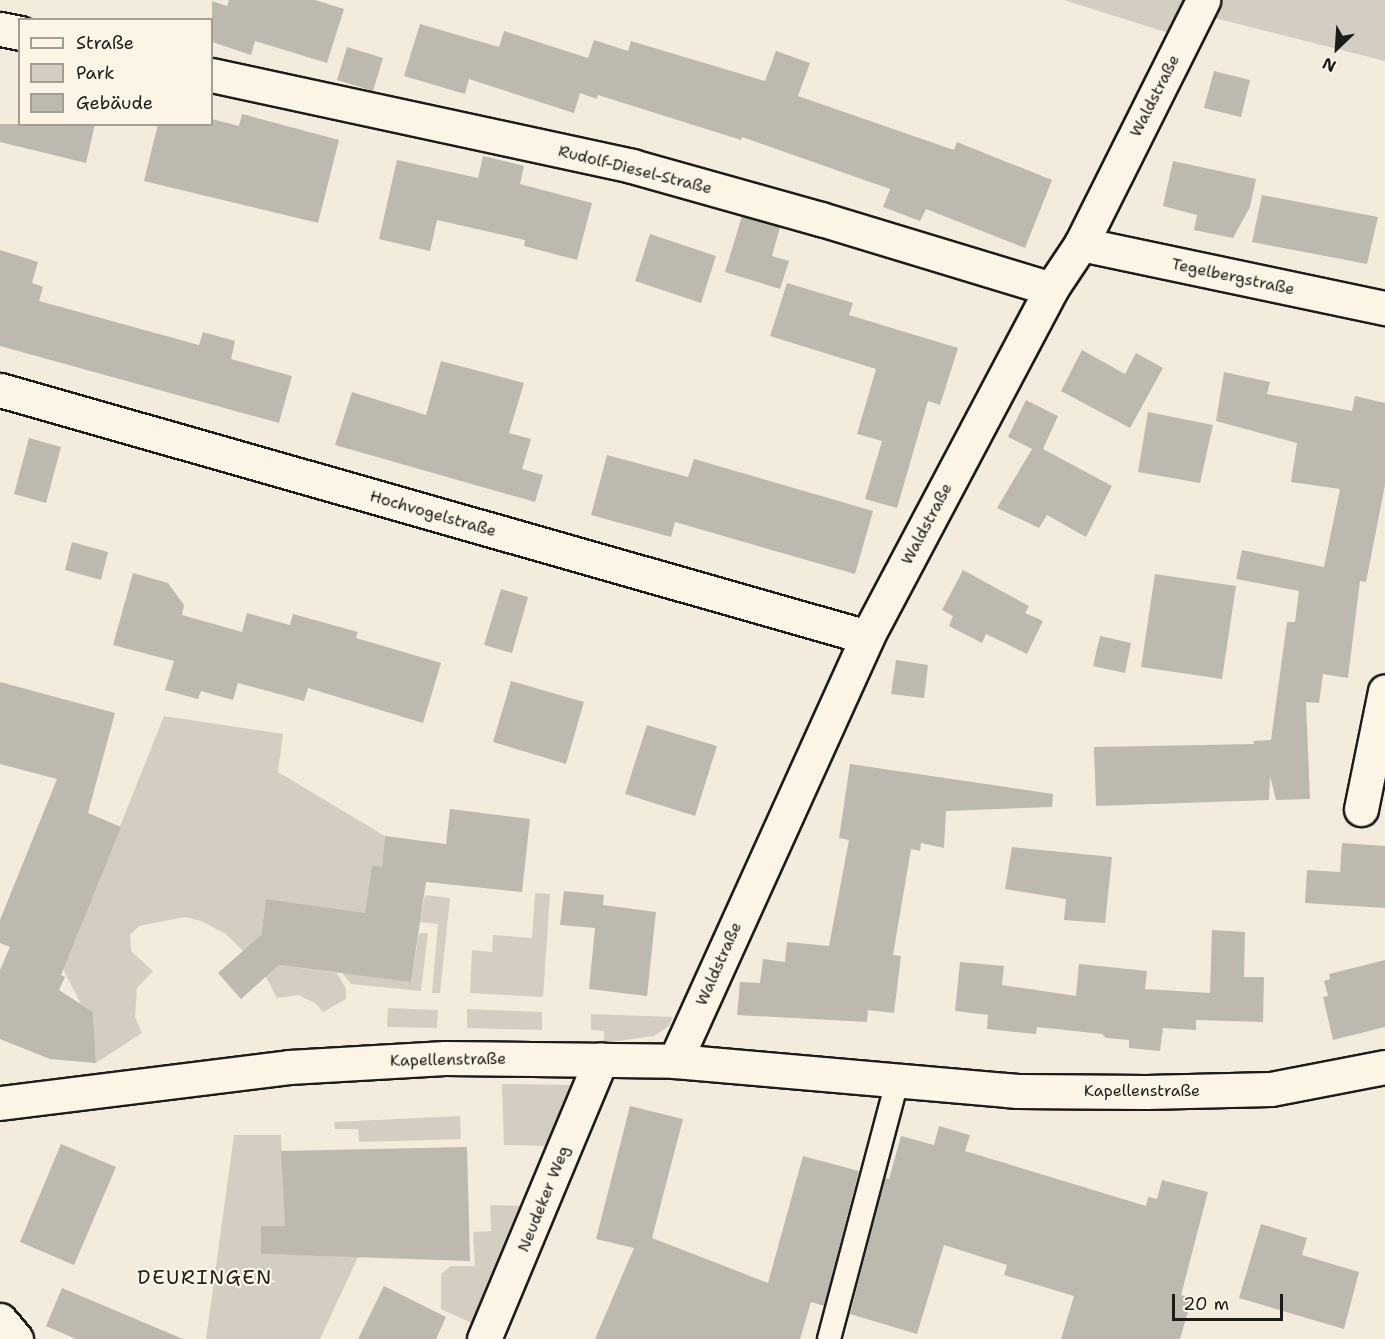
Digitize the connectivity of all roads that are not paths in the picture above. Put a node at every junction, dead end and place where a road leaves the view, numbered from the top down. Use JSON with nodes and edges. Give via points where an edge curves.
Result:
{"nodes":[{"id":1,"x":1203,"y":0,"type":"edge"},
{"id":2,"x":0,"y":29,"type":"edge"},
{"id":3,"x":18,"y":33,"type":"edge"},
{"id":4,"x":213,"y":75,"type":"edge"},
{"id":5,"x":1081,"y":244,"type":"junction"},
{"id":6,"x":1051,"y":289,"type":"junction"},
{"id":7,"x":1385,"y":308,"type":"edge"},
{"id":8,"x":0,"y":390,"type":"edge"},
{"id":9,"x":867,"y":638,"type":"junction"},
{"id":10,"x":1385,"y":692,"type":"edge"},
{"id":11,"x":1361,"y":809,"type":"dead end"},
{"id":12,"x":601,"y":1059,"type":"junction"},
{"id":13,"x":675,"y":1061,"type":"junction"},
{"id":14,"x":1385,"y":1067,"type":"edge"},
{"id":15,"x":897,"y":1081,"type":"junction"},
{"id":16,"x":0,"y":1103,"type":"edge"},
{"id":17,"x":0,"y":1320,"type":"edge"},
{"id":18,"x":16,"y":1339,"type":"edge"},
{"id":19,"x":484,"y":1339,"type":"edge"},
{"id":20,"x":829,"y":1339,"type":"edge"}],
"edges":[{"from":1,"to":5,"type":"street","name":"Waldstraße"},
{"from":2,"to":3,"type":"street"},
{"from":4,"to":6,"type":"street","name":"Rudolf-Diesel-Straße","via":[[632,166]]},
{"from":5,"to":6,"type":"street","name":"Waldstraße"},
{"from":5,"to":7,"type":"street","name":"Tegelbergstraße"},
{"from":6,"to":9,"type":"street","name":"Waldstraße"},
{"from":8,"to":9,"type":"street","name":"Hochvogelstraße"},
{"from":9,"to":13,"type":"street","name":"Waldstraße"},
{"from":10,"to":11,"type":"street"},
{"from":12,"to":13,"type":"street","name":"Kapellenstraße"},
{"from":12,"to":16,"type":"street","name":"Kapellenstraße","via":[[445,1058],[290,1067]]},
{"from":12,"to":19,"type":"street","name":"Neudeker Weg"},
{"from":13,"to":15,"type":"street","name":"Kapellenstraße"},
{"from":14,"to":15,"type":"street","name":"Kapellenstraße","via":[[1272,1089],[1177,1092],[1018,1091]]},
{"from":15,"to":20,"type":"lane"},
{"from":17,"to":18,"type":"street"}]}
